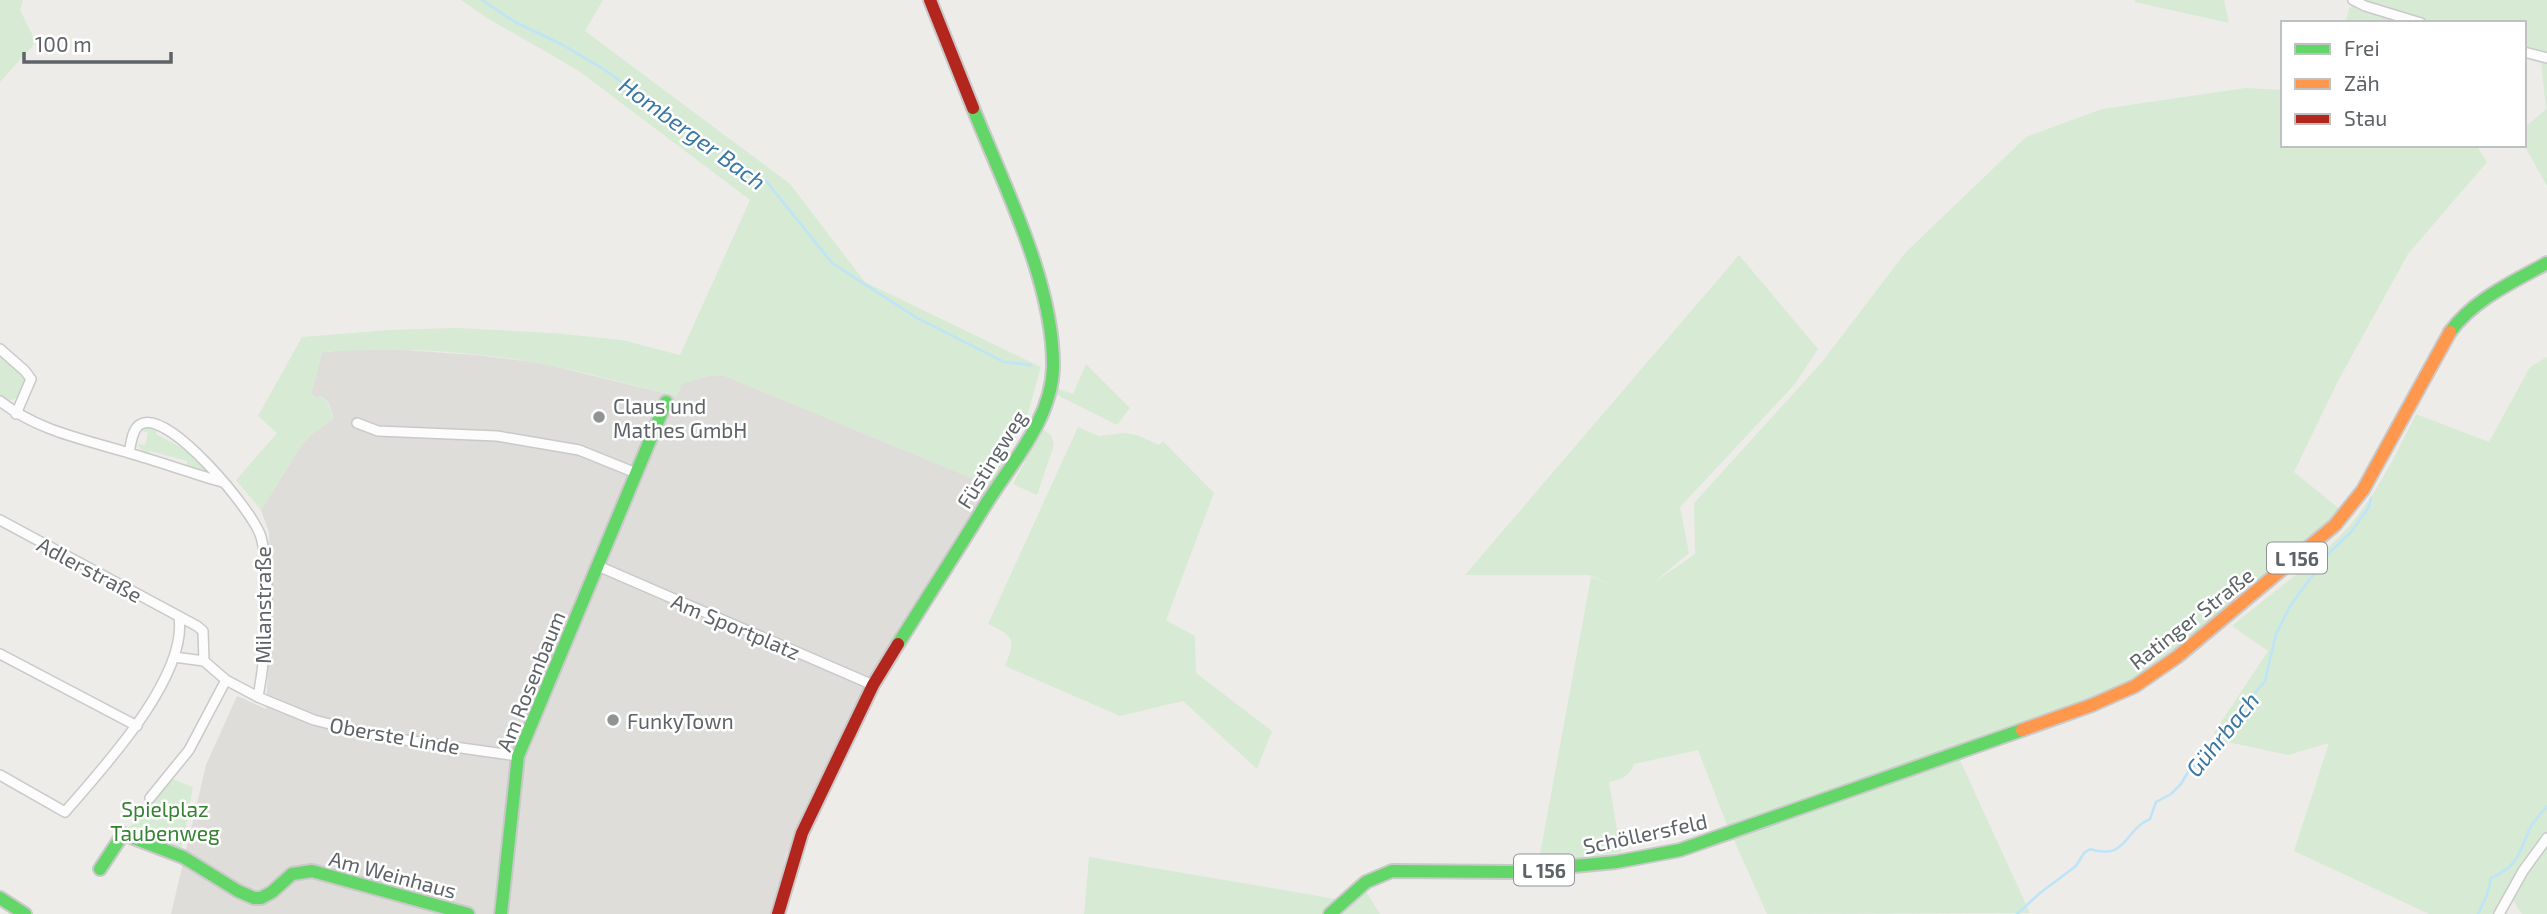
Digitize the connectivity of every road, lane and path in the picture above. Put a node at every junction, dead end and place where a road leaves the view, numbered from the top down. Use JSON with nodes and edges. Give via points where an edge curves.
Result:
{"nodes":[{"id":1,"x":930,"y":0,"type":"edge"},
{"id":2,"x":2353,"y":0,"type":"edge"},
{"id":3,"x":2414,"y":21,"type":"edge"},
{"id":4,"x":2526,"y":53,"type":"edge"},
{"id":5,"x":2547,"y":58,"type":"edge"},
{"id":6,"x":2547,"y":263,"type":"edge"},
{"id":7,"x":0,"y":349,"type":"edge"},
{"id":8,"x":0,"y":401,"type":"edge"},
{"id":9,"x":666,"y":402,"type":"dead end"},
{"id":10,"x":16,"y":414,"type":"junction"},
{"id":11,"x":357,"y":423,"type":"dead end"},
{"id":12,"x":129,"y":453,"type":"junction"},
{"id":13,"x":636,"y":473,"type":"junction"},
{"id":14,"x":223,"y":483,"type":"junction"},
{"id":15,"x":0,"y":520,"type":"edge"},
{"id":16,"x":598,"y":566,"type":"junction"},
{"id":17,"x":179,"y":617,"type":"junction"},
{"id":18,"x":0,"y":654,"type":"edge"},
{"id":19,"x":174,"y":657,"type":"junction"},
{"id":20,"x":204,"y":661,"type":"junction"},
{"id":21,"x":226,"y":680,"type":"junction"},
{"id":22,"x":873,"y":685,"type":"junction"},
{"id":23,"x":258,"y":697,"type":"junction"},
{"id":24,"x":137,"y":726,"type":"junction"},
{"id":25,"x":517,"y":756,"type":"junction"},
{"id":26,"x":0,"y":775,"type":"edge"},
{"id":27,"x":150,"y":798,"type":"dead end"},
{"id":28,"x":1731,"y":834,"type":"joint"},
{"id":29,"x":2547,"y":838,"type":"edge"},
{"id":30,"x":100,"y":869,"type":"dead end"},
{"id":31,"x":0,"y":898,"type":"edge"},
{"id":32,"x":2504,"y":911,"type":"edge"},
{"id":33,"x":25,"y":914,"type":"edge"},
{"id":34,"x":468,"y":914,"type":"edge"},
{"id":35,"x":501,"y":914,"type":"edge"},
{"id":36,"x":778,"y":914,"type":"edge"},
{"id":37,"x":1330,"y":914,"type":"edge"}],
"edges":[{"from":1,"to":22,"type":"street","name":"Füstingweg","via":[[1035,264],[1051,332],[1053,368],[1037,427]]},
{"from":2,"to":3,"type":"street"},
{"from":4,"to":5,"type":"street"},
{"from":6,"to":28,"type":"street","name":"Ratinger Straße","number":"L 156","via":[[2485,298],[2452,329],[2363,490],[2335,525],[2159,671],[2092,705]]},
{"from":7,"to":10,"type":"street","via":[[30,379]]},
{"from":8,"to":10,"type":"street"},
{"from":9,"to":13,"type":"street","name":"Am Rosenbaum"},
{"from":10,"to":12,"type":"street","via":[[72,438]]},
{"from":11,"to":13,"type":"street","via":[[378,431],[497,436],[579,450]]},
{"from":12,"to":14,"type":"street"},
{"from":12,"to":14,"type":"street","name":"Milanstraße","via":[[140,424],[159,425],[187,443]]},
{"from":13,"to":16,"type":"street","name":"Am Rosenbaum"},
{"from":14,"to":23,"type":"street","name":"Milanstraße","via":[[251,516],[261,536],[266,610]]},
{"from":15,"to":17,"type":"street","name":"Adlerstraße"},
{"from":16,"to":22,"type":"street","name":"Am Sportplatz"},
{"from":16,"to":25,"type":"street","name":"Am Rosenbaum"},
{"from":17,"to":19,"type":"street","via":[[180,638]]},
{"from":17,"to":20,"type":"street","name":"Adlerstraße","via":[[203,631]]},
{"from":18,"to":24,"type":"street"},
{"from":19,"to":20,"type":"street"},
{"from":19,"to":24,"type":"street"},
{"from":20,"to":21,"type":"street","name":"Oberste Linde"},
{"from":21,"to":23,"type":"street","name":"Oberste Linde"},
{"from":21,"to":27,"type":"street","via":[[189,750]]},
{"from":22,"to":36,"type":"street","name":"Füstingweg","via":[[802,833]]},
{"from":23,"to":25,"type":"street","name":"Oberste Linde","via":[[344,729]]},
{"from":24,"to":26,"type":"street","via":[[65,812]]},
{"from":25,"to":35,"type":"street","name":"Am Rosenbaum"},
{"from":28,"to":37,"type":"street","name":"Schöllersfeld","number":"L 156","via":[[1662,854],[1583,866],[1492,874],[1392,871],[1366,880]]},
{"from":29,"to":32,"type":"street"},
{"from":30,"to":34,"type":"street","name":"Am Weinhaus","via":[[123,834],[183,857],[254,898],[272,892],[292,874],[312,871]]},
{"from":31,"to":33,"type":"street"}]}
